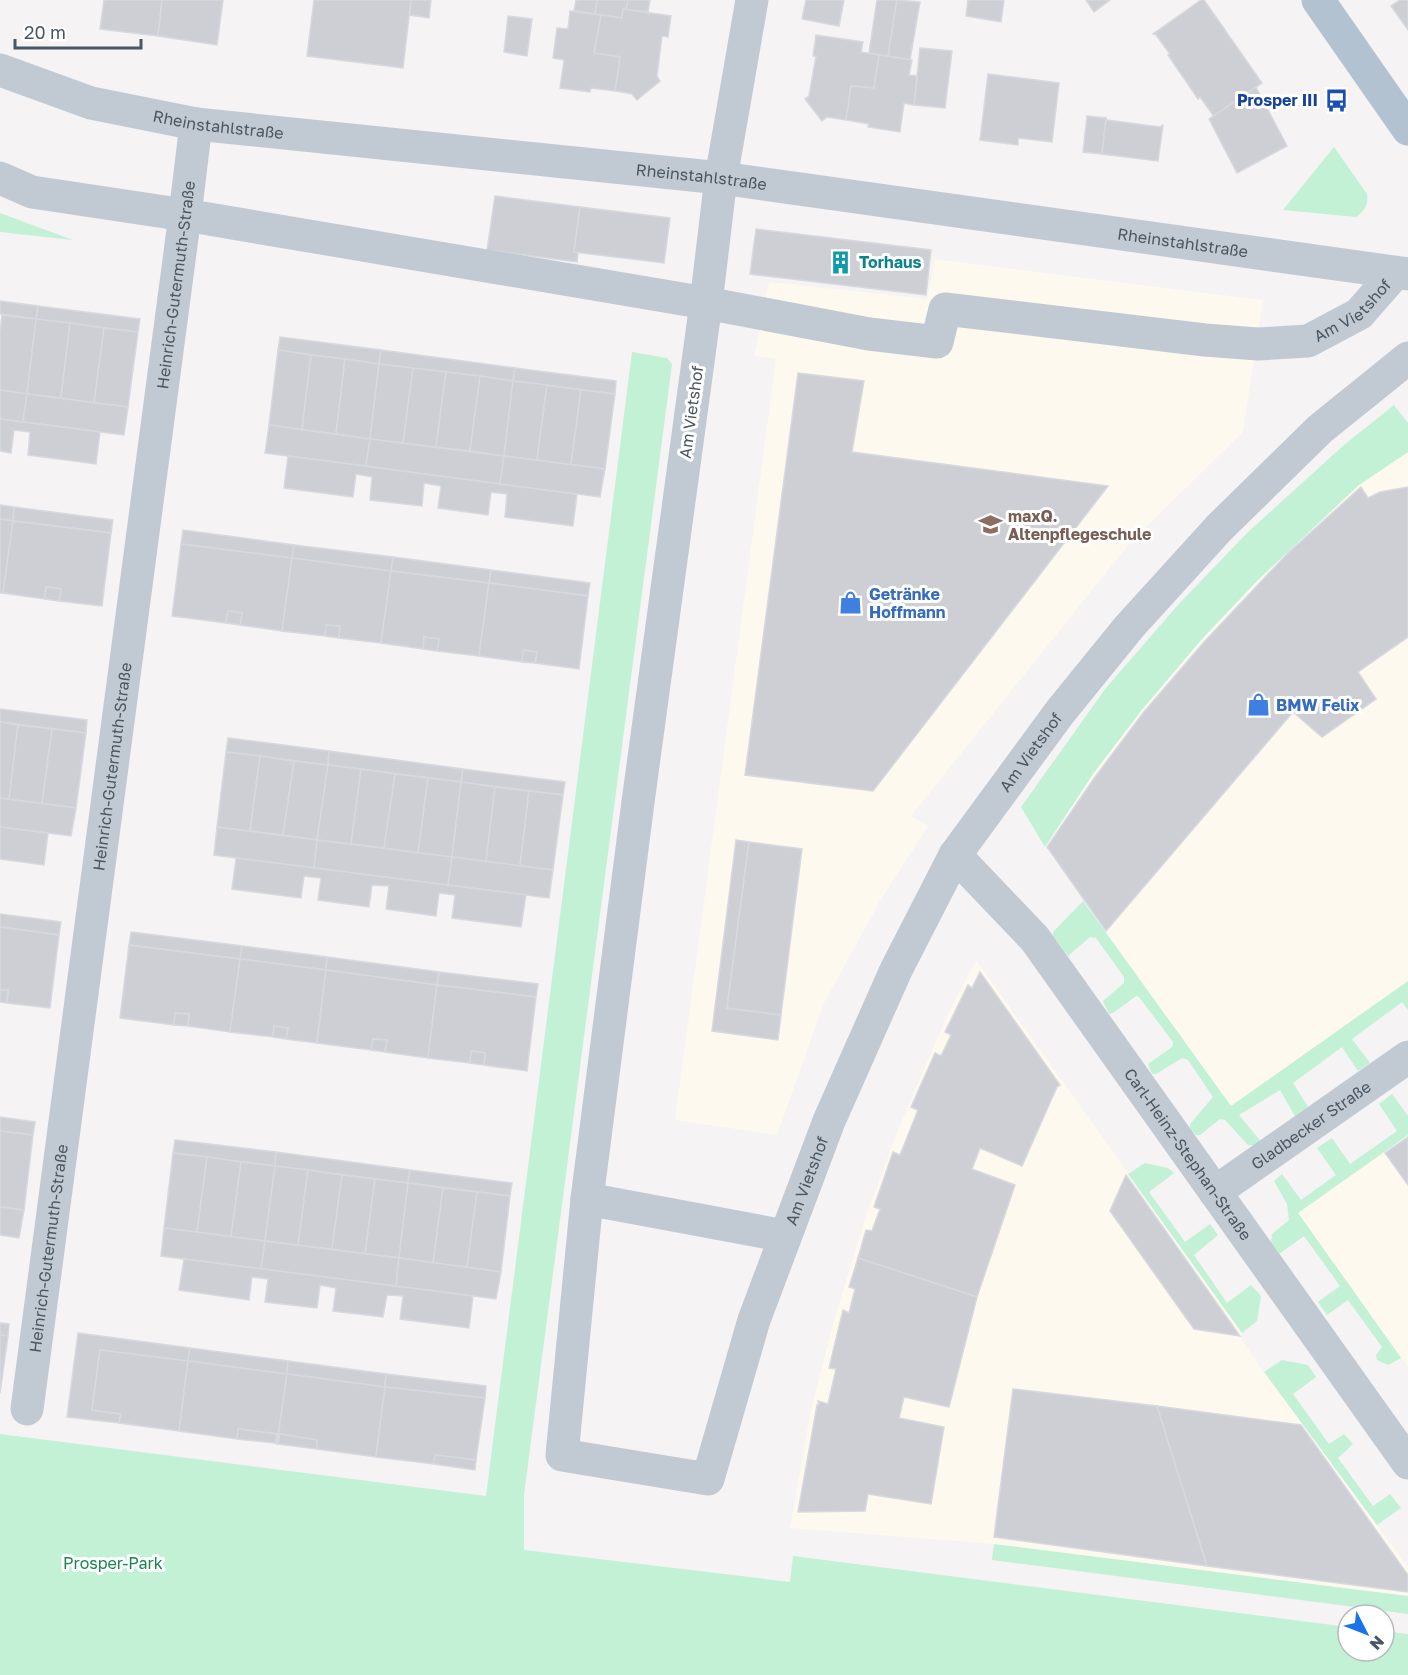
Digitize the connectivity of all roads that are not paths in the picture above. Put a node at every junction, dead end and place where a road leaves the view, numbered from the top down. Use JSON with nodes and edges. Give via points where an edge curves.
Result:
{"nodes":[{"id":1,"x":752,"y":0,"type":"edge"},
{"id":2,"x":1318,"y":0,"type":"edge"},
{"id":3,"x":0,"y":70,"type":"edge"},
{"id":4,"x":196,"y":124,"type":"junction"},
{"id":5,"x":1408,"y":129,"type":"edge"},
{"id":6,"x":0,"y":178,"type":"edge"},
{"id":7,"x":721,"y":178,"type":"junction"},
{"id":8,"x":185,"y":215,"type":"junction"},
{"id":9,"x":1402,"y":274,"type":"edge"},
{"id":10,"x":706,"y":303,"type":"junction"},
{"id":11,"x":1408,"y":358,"type":"edge"},
{"id":12,"x":955,"y":855,"type":"junction"},
{"id":13,"x":1408,"y":1057,"type":"edge"},
{"id":14,"x":1215,"y":1192,"type":"junction"},
{"id":15,"x":587,"y":1199,"type":"junction"},
{"id":16,"x":785,"y":1236,"type":"junction"},
{"id":17,"x":27,"y":1409,"type":"dead end"},
{"id":18,"x":1408,"y":1463,"type":"edge"}],
"edges":[{"from":1,"to":7,"type":"street","name":"Am Vietshof"},
{"from":2,"to":5,"type":"main road"},
{"from":3,"to":4,"type":"street","name":"Rheinstahlstraße","via":[[91,104]]},
{"from":4,"to":7,"type":"street","name":"Rheinstahlstraße"},
{"from":4,"to":8,"type":"street","name":"Heinrich-Gutermuth-Straße"},
{"from":6,"to":8,"type":"street","via":[[32,192]]},
{"from":7,"to":9,"type":"street","name":"Rheinstahlstraße"},
{"from":7,"to":10,"type":"street","name":"Am Vietshof"},
{"from":8,"to":10,"type":"street"},
{"from":8,"to":17,"type":"street","name":"Heinrich-Gutermuth-Straße"},
{"from":9,"to":10,"type":"street","name":"Am Vietshof","via":[[1359,315],[1308,341],[1258,344],[945,309],[937,342],[869,334]]},
{"from":10,"to":15,"type":"street","name":"Am Vietshof"},
{"from":11,"to":12,"type":"street","name":"Am Vietshof","via":[[1320,429],[1219,528],[1129,627],[1060,712]]},
{"from":12,"to":14,"type":"street","name":"Carl-Heinz-Stephan-Straße","via":[[1035,939]]},
{"from":12,"to":16,"type":"street","name":"Am Vietshof","via":[[896,970],[829,1121]]},
{"from":13,"to":14,"type":"street","name":"Gladbecker Straße"},
{"from":14,"to":18,"type":"street","name":"Carl-Heinz-Stephan-Straße"},
{"from":15,"to":16,"type":"street","name":"Am Vietshof"},
{"from":15,"to":16,"type":"street","name":"Am Vietshof","via":[[562,1455],[708,1479],[754,1320]]}]}
